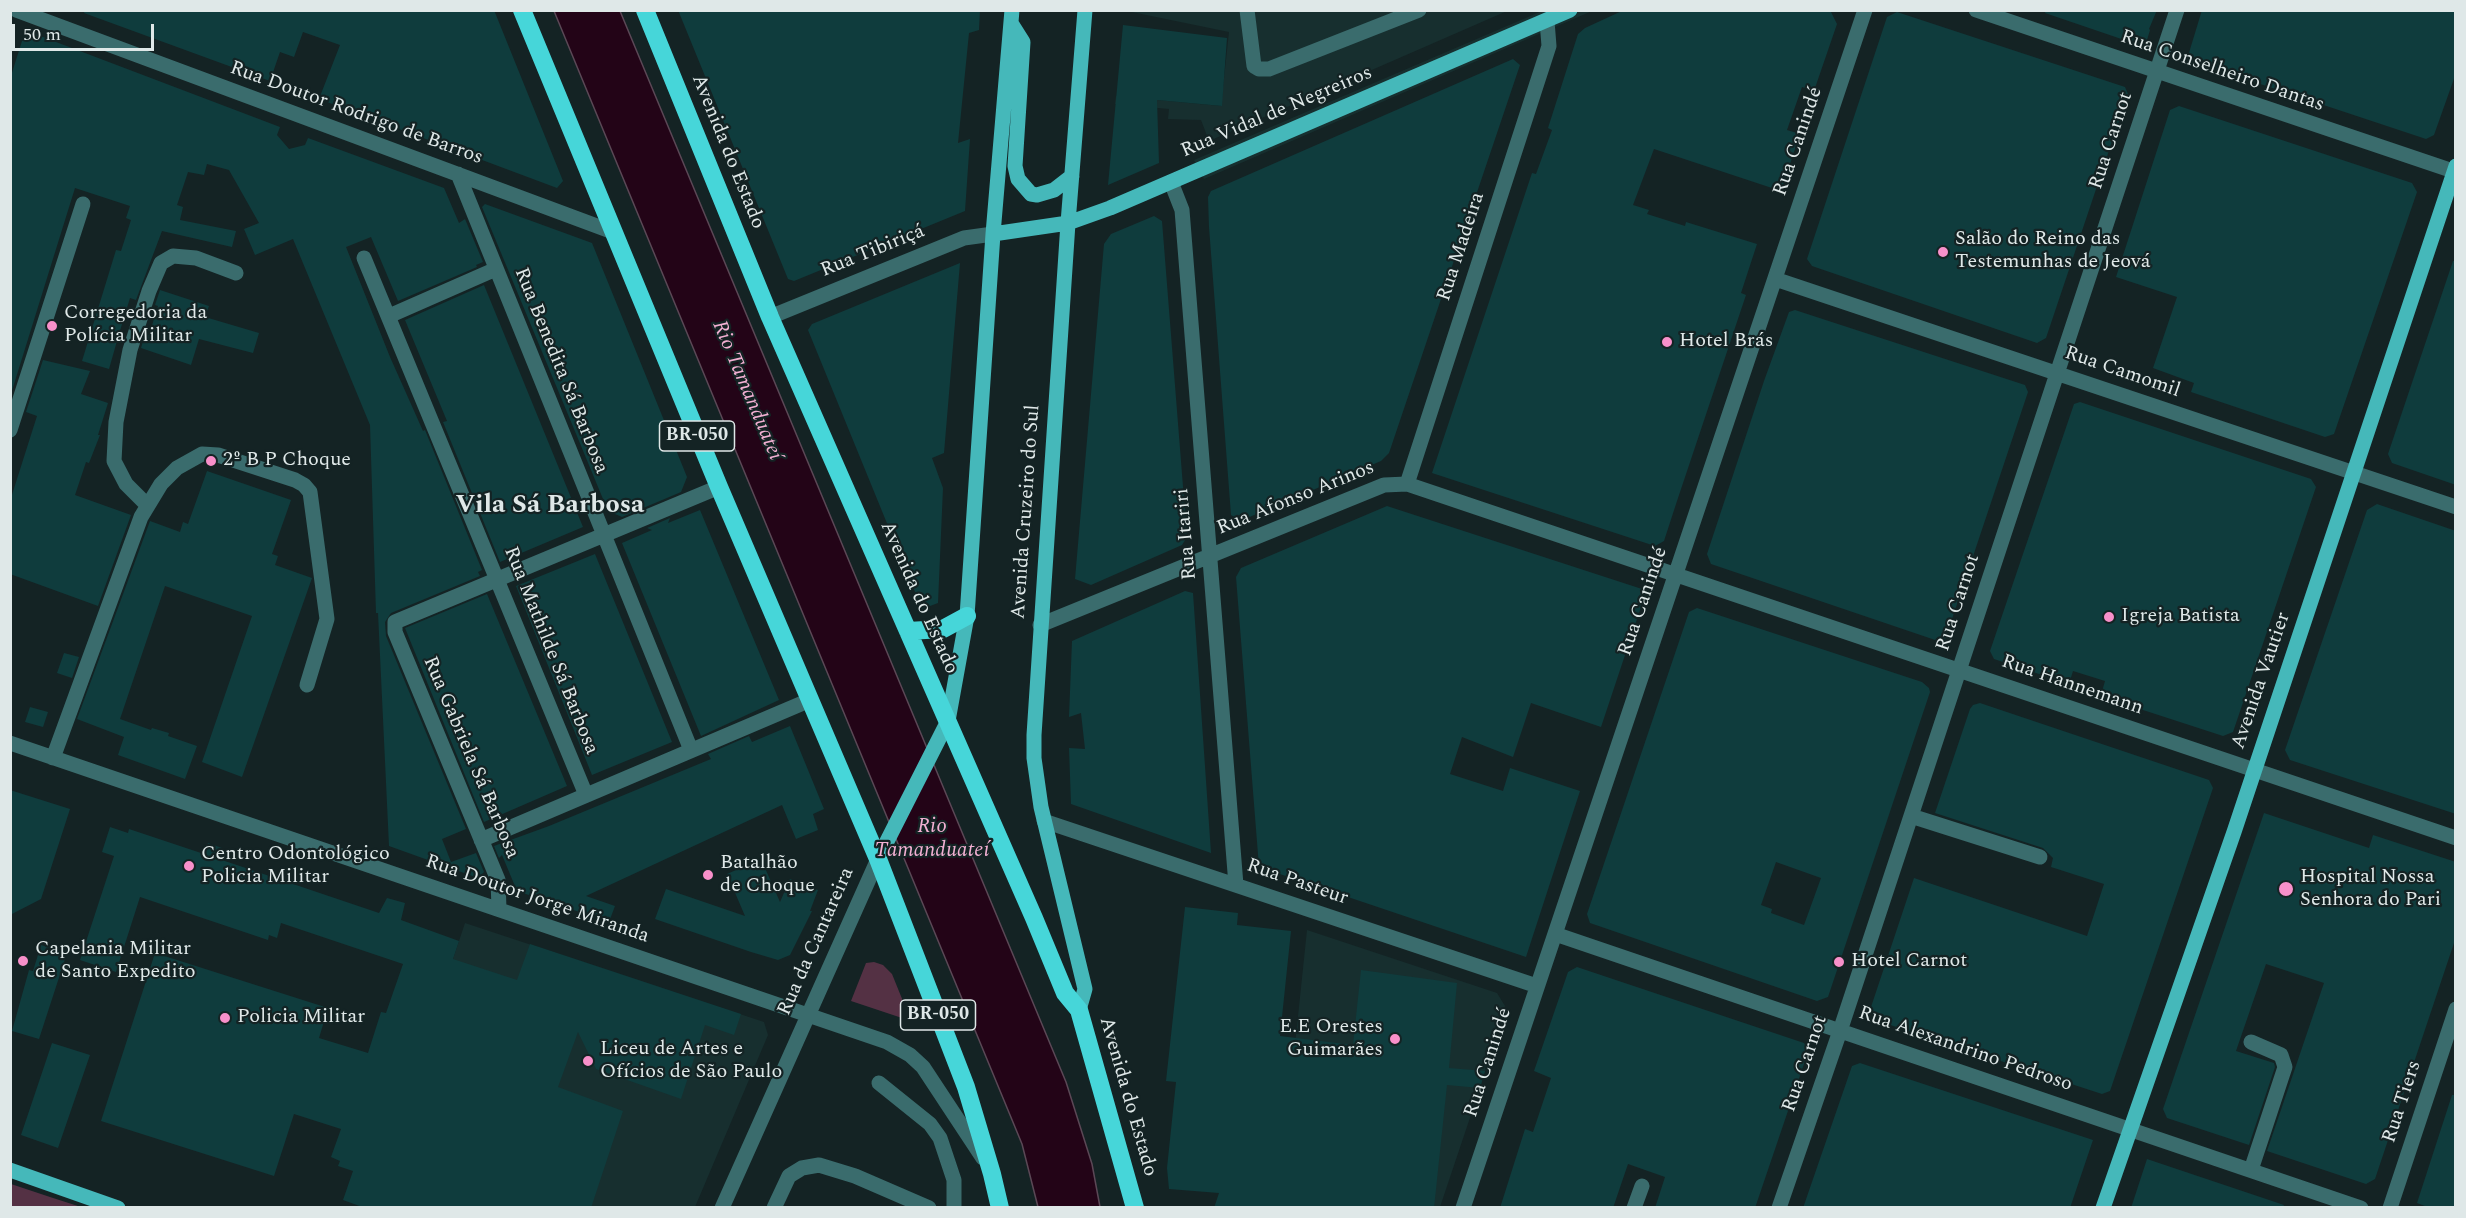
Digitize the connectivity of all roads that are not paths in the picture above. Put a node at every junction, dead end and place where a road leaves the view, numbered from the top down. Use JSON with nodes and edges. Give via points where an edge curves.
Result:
{"nodes":[{"id":1,"x":16,"y":10,"type":"edge"},
{"id":2,"x":522,"y":10,"type":"edge"},
{"id":3,"x":645,"y":10,"type":"edge"},
{"id":4,"x":1085,"y":10,"type":"edge"},
{"id":5,"x":1246,"y":10,"type":"edge"},
{"id":6,"x":1419,"y":10,"type":"edge"},
{"id":7,"x":1570,"y":10,"type":"edge"},
{"id":8,"x":1865,"y":10,"type":"edge"},
{"id":9,"x":1976,"y":10,"type":"edge"},
{"id":10,"x":2177,"y":10,"type":"edge"},
{"id":11,"x":1012,"y":17,"type":"edge"},
{"id":12,"x":1547,"y":21,"type":"junction"},
{"id":13,"x":2157,"y":72,"type":"junction"},
{"id":14,"x":2455,"y":170,"type":"edge"},
{"id":15,"x":458,"y":174,"type":"junction"},
{"id":16,"x":1072,"y":176,"type":"junction"},
{"id":17,"x":1171,"y":182,"type":"junction"},
{"id":18,"x":83,"y":204,"type":"dead end"},
{"id":19,"x":1068,"y":223,"type":"junction"},
{"id":20,"x":613,"y":232,"type":"junction"},
{"id":21,"x":993,"y":234,"type":"junction"},
{"id":22,"x":364,"y":258,"type":"dead end"},
{"id":23,"x":496,"y":269,"type":"junction"},
{"id":24,"x":236,"y":273,"type":"dead end"},
{"id":25,"x":1775,"y":279,"type":"junction"},
{"id":26,"x":389,"y":316,"type":"junction"},
{"id":27,"x":770,"y":317,"type":"junction"},
{"id":28,"x":2057,"y":373,"type":"junction"},
{"id":29,"x":10,"y":430,"type":"edge"},
{"id":30,"x":2354,"y":473,"type":"junction"},
{"id":31,"x":1407,"y":484,"type":"junction"},
{"id":32,"x":718,"y":487,"type":"junction"},
{"id":33,"x":147,"y":505,"type":"junction"},
{"id":34,"x":2456,"y":507,"type":"edge"},
{"id":35,"x":603,"y":535,"type":"junction"},
{"id":36,"x":1210,"y":556,"type":"junction"},
{"id":37,"x":1676,"y":575,"type":"junction"},
{"id":38,"x":497,"y":579,"type":"junction"},
{"id":39,"x":967,"y":616,"type":"junction"},
{"id":40,"x":1040,"y":625,"type":"junction"},
{"id":41,"x":908,"y":631,"type":"junction"},
{"id":42,"x":1959,"y":670,"type":"junction"},
{"id":43,"x":307,"y":685,"type":"dead end"},
{"id":44,"x":810,"y":700,"type":"junction"},
{"id":45,"x":948,"y":721,"type":"junction"},
{"id":46,"x":10,"y":744,"type":"edge"},
{"id":47,"x":691,"y":750,"type":"junction"},
{"id":48,"x":53,"y":758,"type":"junction"},
{"id":49,"x":2254,"y":770,"type":"junction"},
{"id":50,"x":586,"y":795,"type":"junction"},
{"id":51,"x":1911,"y":816,"type":"junction"},
{"id":52,"x":1044,"y":821,"type":"junction"},
{"id":53,"x":2456,"y":838,"type":"edge"},
{"id":54,"x":481,"y":840,"type":"junction"},
{"id":55,"x":2040,"y":857,"type":"dead end"},
{"id":56,"x":878,"y":859,"type":"junction"},
{"id":57,"x":1236,"y":885,"type":"junction"},
{"id":58,"x":499,"y":909,"type":"junction"},
{"id":59,"x":1555,"y":934,"type":"junction"},
{"id":60,"x":1537,"y":986,"type":"junction"},
{"id":61,"x":2456,"y":1009,"type":"edge"},
{"id":62,"x":1079,"y":1011,"type":"junction"},
{"id":63,"x":808,"y":1014,"type":"junction"},
{"id":64,"x":1840,"y":1031,"type":"junction"},
{"id":65,"x":2251,"y":1041,"type":"dead end"},
{"id":66,"x":879,"y":1083,"type":"dead end"},
{"id":67,"x":2131,"y":1129,"type":"junction"},
{"id":68,"x":10,"y":1170,"type":"edge"},
{"id":69,"x":2251,"y":1170,"type":"junction"},
{"id":70,"x":992,"y":1174,"type":"junction"},
{"id":71,"x":1642,"y":1185,"type":"dead end"},
{"id":72,"x":118,"y":1208,"type":"edge"},
{"id":73,"x":722,"y":1208,"type":"edge"},
{"id":74,"x":774,"y":1208,"type":"edge"},
{"id":75,"x":929,"y":1208,"type":"edge"},
{"id":76,"x":954,"y":1208,"type":"edge"},
{"id":77,"x":1000,"y":1208,"type":"edge"},
{"id":78,"x":1135,"y":1208,"type":"edge"},
{"id":79,"x":1463,"y":1208,"type":"edge"},
{"id":80,"x":1634,"y":1208,"type":"edge"},
{"id":81,"x":1779,"y":1208,"type":"edge"},
{"id":82,"x":2103,"y":1208,"type":"edge"},
{"id":83,"x":2361,"y":1208,"type":"edge"},
{"id":84,"x":2390,"y":1208,"type":"edge"}],
"edges":[{"from":1,"to":15,"type":"street","name":"Rua Doutor Rodrigo de Barros"},
{"from":2,"to":20,"type":"highway","number":"BR-050"},
{"from":3,"to":27,"type":"highway","name":"Avenida do Estado"},
{"from":4,"to":16,"type":"main road","name":"Avenida Cruzeiro do Sul"},
{"from":5,"to":6,"type":"street","via":[[1254,66],[1269,69]]},
{"from":7,"to":12,"type":"main road","name":"Rua Vidal de Negreiros"},
{"from":8,"to":25,"type":"street","name":"Rua Canindé"},
{"from":9,"to":13,"type":"street","name":"Rua Conselheiro Dantas"},
{"from":10,"to":13,"type":"street","name":"Rua Carnot"},
{"from":11,"to":16,"type":"main road","via":[[1023,42],[1015,166],[1018,179],[1031,194],[1037,195],[1054,190]]},
{"from":11,"to":21,"type":"main road"},
{"from":12,"to":17,"type":"main road","name":"Rua Vidal de Negreiros"},
{"from":12,"to":31,"type":"street","name":"Rua Madeira","via":[[1549,46]]},
{"from":13,"to":14,"type":"street","name":"Rua Conselheiro Dantas"},
{"from":13,"to":28,"type":"street","name":"Rua Carnot"},
{"from":14,"to":30,"type":"main road","name":"Avenida Vautier"},
{"from":15,"to":20,"type":"street","name":"Rua Doutor Rodrigo de Barros"},
{"from":15,"to":23,"type":"street","name":"Rua Benedita Sá Barbosa"},
{"from":16,"to":19,"type":"main road","name":"Avenida Cruzeiro do Sul"},
{"from":17,"to":19,"type":"main road","name":"Rua Vidal de Negreiros"},
{"from":17,"to":36,"type":"street","name":"Rua Itariri","via":[[1182,210]]},
{"from":18,"to":29,"type":"street"},
{"from":19,"to":21,"type":"main road","name":"Rua Vidal de Negreiros"},
{"from":19,"to":40,"type":"main road","name":"Avenida Cruzeiro do Sul"},
{"from":20,"to":32,"type":"highway","number":"BR-050"},
{"from":21,"to":27,"type":"street","name":"Rua Tibiriçá","via":[[964,238]]},
{"from":21,"to":39,"type":"main road"},
{"from":22,"to":26,"type":"street","name":"Rua Mathilde Sá Barbosa"},
{"from":23,"to":26,"type":"street"},
{"from":23,"to":35,"type":"street","name":"Rua Benedita Sá Barbosa"},
{"from":24,"to":33,"type":"street","via":[[195,258],[172,256],[161,263],[149,291],[130,350],[116,422],[114,461],[126,484]]},
{"from":25,"to":28,"type":"street","name":"Rua Camomil"},
{"from":25,"to":37,"type":"street","name":"Rua Canindé"},
{"from":26,"to":38,"type":"street","name":"Rua Mathilde Sá Barbosa"},
{"from":27,"to":41,"type":"highway","name":"Avenida do Estado"},
{"from":28,"to":30,"type":"street","name":"Rua Camomil"},
{"from":28,"to":42,"type":"street","name":"Rua Carnot"},
{"from":30,"to":34,"type":"street","name":"Rua Camomil"},
{"from":30,"to":49,"type":"main road","name":"Avenida Vautier"},
{"from":31,"to":36,"type":"street","name":"Rua Afonso Arinos","via":[[1384,485]]},
{"from":31,"to":37,"type":"street","name":"Rua Afonso Arinos"},
{"from":32,"to":35,"type":"street"},
{"from":32,"to":44,"type":"highway","number":"BR-050"},
{"from":33,"to":43,"type":"street","via":[[177,468],[202,454],[218,455],[304,484],[310,492],[327,619]]},
{"from":33,"to":48,"type":"street"},
{"from":35,"to":38,"type":"street"},
{"from":35,"to":47,"type":"street","name":"Rua Benedita Sá Barbosa"},
{"from":36,"to":40,"type":"street","name":"Rua Afonso Arinos"},
{"from":36,"to":57,"type":"street","name":"Rua Itariri"},
{"from":37,"to":42,"type":"street","name":"Rua Hannemann"},
{"from":37,"to":59,"type":"street","name":"Rua Canindé"},
{"from":38,"to":50,"type":"street","name":"Rua Mathilde Sá Barbosa"},
{"from":38,"to":54,"type":"street","name":"Rua Gabriela Sá Barbosa","via":[[394,624]]},
{"from":39,"to":41,"type":"highway","via":[[943,629]]},
{"from":39,"to":45,"type":"main road"},
{"from":40,"to":52,"type":"main road","name":"Avenida Cruzeiro do Sul","via":[[1034,759]]},
{"from":41,"to":45,"type":"highway","name":"Avenida do Estado"},
{"from":42,"to":49,"type":"street","name":"Rua Hannemann"},
{"from":42,"to":51,"type":"street","name":"Rua Carnot"},
{"from":44,"to":47,"type":"street"},
{"from":44,"to":56,"type":"highway","number":"BR-050"},
{"from":45,"to":56,"type":"main road"},
{"from":45,"to":62,"type":"highway","name":"Avenida do Estado","via":[[1065,993]]},
{"from":46,"to":48,"type":"street","name":"Rua Doutor Jorge Miranda"},
{"from":47,"to":50,"type":"street"},
{"from":48,"to":58,"type":"street","name":"Rua Doutor Jorge Miranda"},
{"from":49,"to":53,"type":"street","name":"Rua Hannemann"},
{"from":49,"to":67,"type":"main road","name":"Avenida Vautier"},
{"from":50,"to":54,"type":"street"},
{"from":51,"to":55,"type":"street"},
{"from":51,"to":64,"type":"street","name":"Rua Carnot"},
{"from":52,"to":57,"type":"street","name":"Rua Pasteur"},
{"from":52,"to":62,"type":"main road","name":"Avenida Cruzeiro do Sul","via":[[1085,989]]},
{"from":54,"to":58,"type":"street","name":"Rua Gabriela Sá Barbosa","via":[[498,880]]},
{"from":56,"to":63,"type":"street","name":"Rua da Cantareira"},
{"from":56,"to":70,"type":"highway","number":"BR-050","via":[[966,1087]]},
{"from":57,"to":60,"type":"street","name":"Rua Pasteur"},
{"from":58,"to":63,"type":"street","name":"Rua Doutor Jorge Miranda"},
{"from":59,"to":60,"type":"street","name":"Rua Canindé"},
{"from":59,"to":64,"type":"street","name":"Rua Alexandrino Pedroso"},
{"from":60,"to":79,"type":"street","name":"Rua Canindé"},
{"from":61,"to":84,"type":"street","name":"Rua Tiers"},
{"from":62,"to":78,"type":"highway","name":"Avenida do Estado"},
{"from":63,"to":70,"type":"street","name":"Rua Doutor Jorge Miranda","via":[[887,1042],[910,1055],[941,1092]]},
{"from":63,"to":73,"type":"street","name":"Rua da Cantareira"},
{"from":64,"to":67,"type":"street","name":"Rua Alexandrino Pedroso"},
{"from":64,"to":81,"type":"street","name":"Rua Carnot"},
{"from":65,"to":69,"type":"street","via":[[2281,1055],[2285,1067]]},
{"from":66,"to":76,"type":"street","via":[[930,1124],[940,1138],[954,1180]]},
{"from":67,"to":69,"type":"street","name":"Rua Alexandrino Pedroso"},
{"from":67,"to":82,"type":"main road","name":"Avenida Vautier"},
{"from":68,"to":72,"type":"main road"},
{"from":69,"to":83,"type":"street","name":"Rua Alexandrino Pedroso"},
{"from":70,"to":77,"type":"highway","number":"BR-050"},
{"from":71,"to":80,"type":"street"},
{"from":74,"to":75,"type":"street","via":[[789,1176],[802,1168],[819,1166],[855,1176]]}]}
